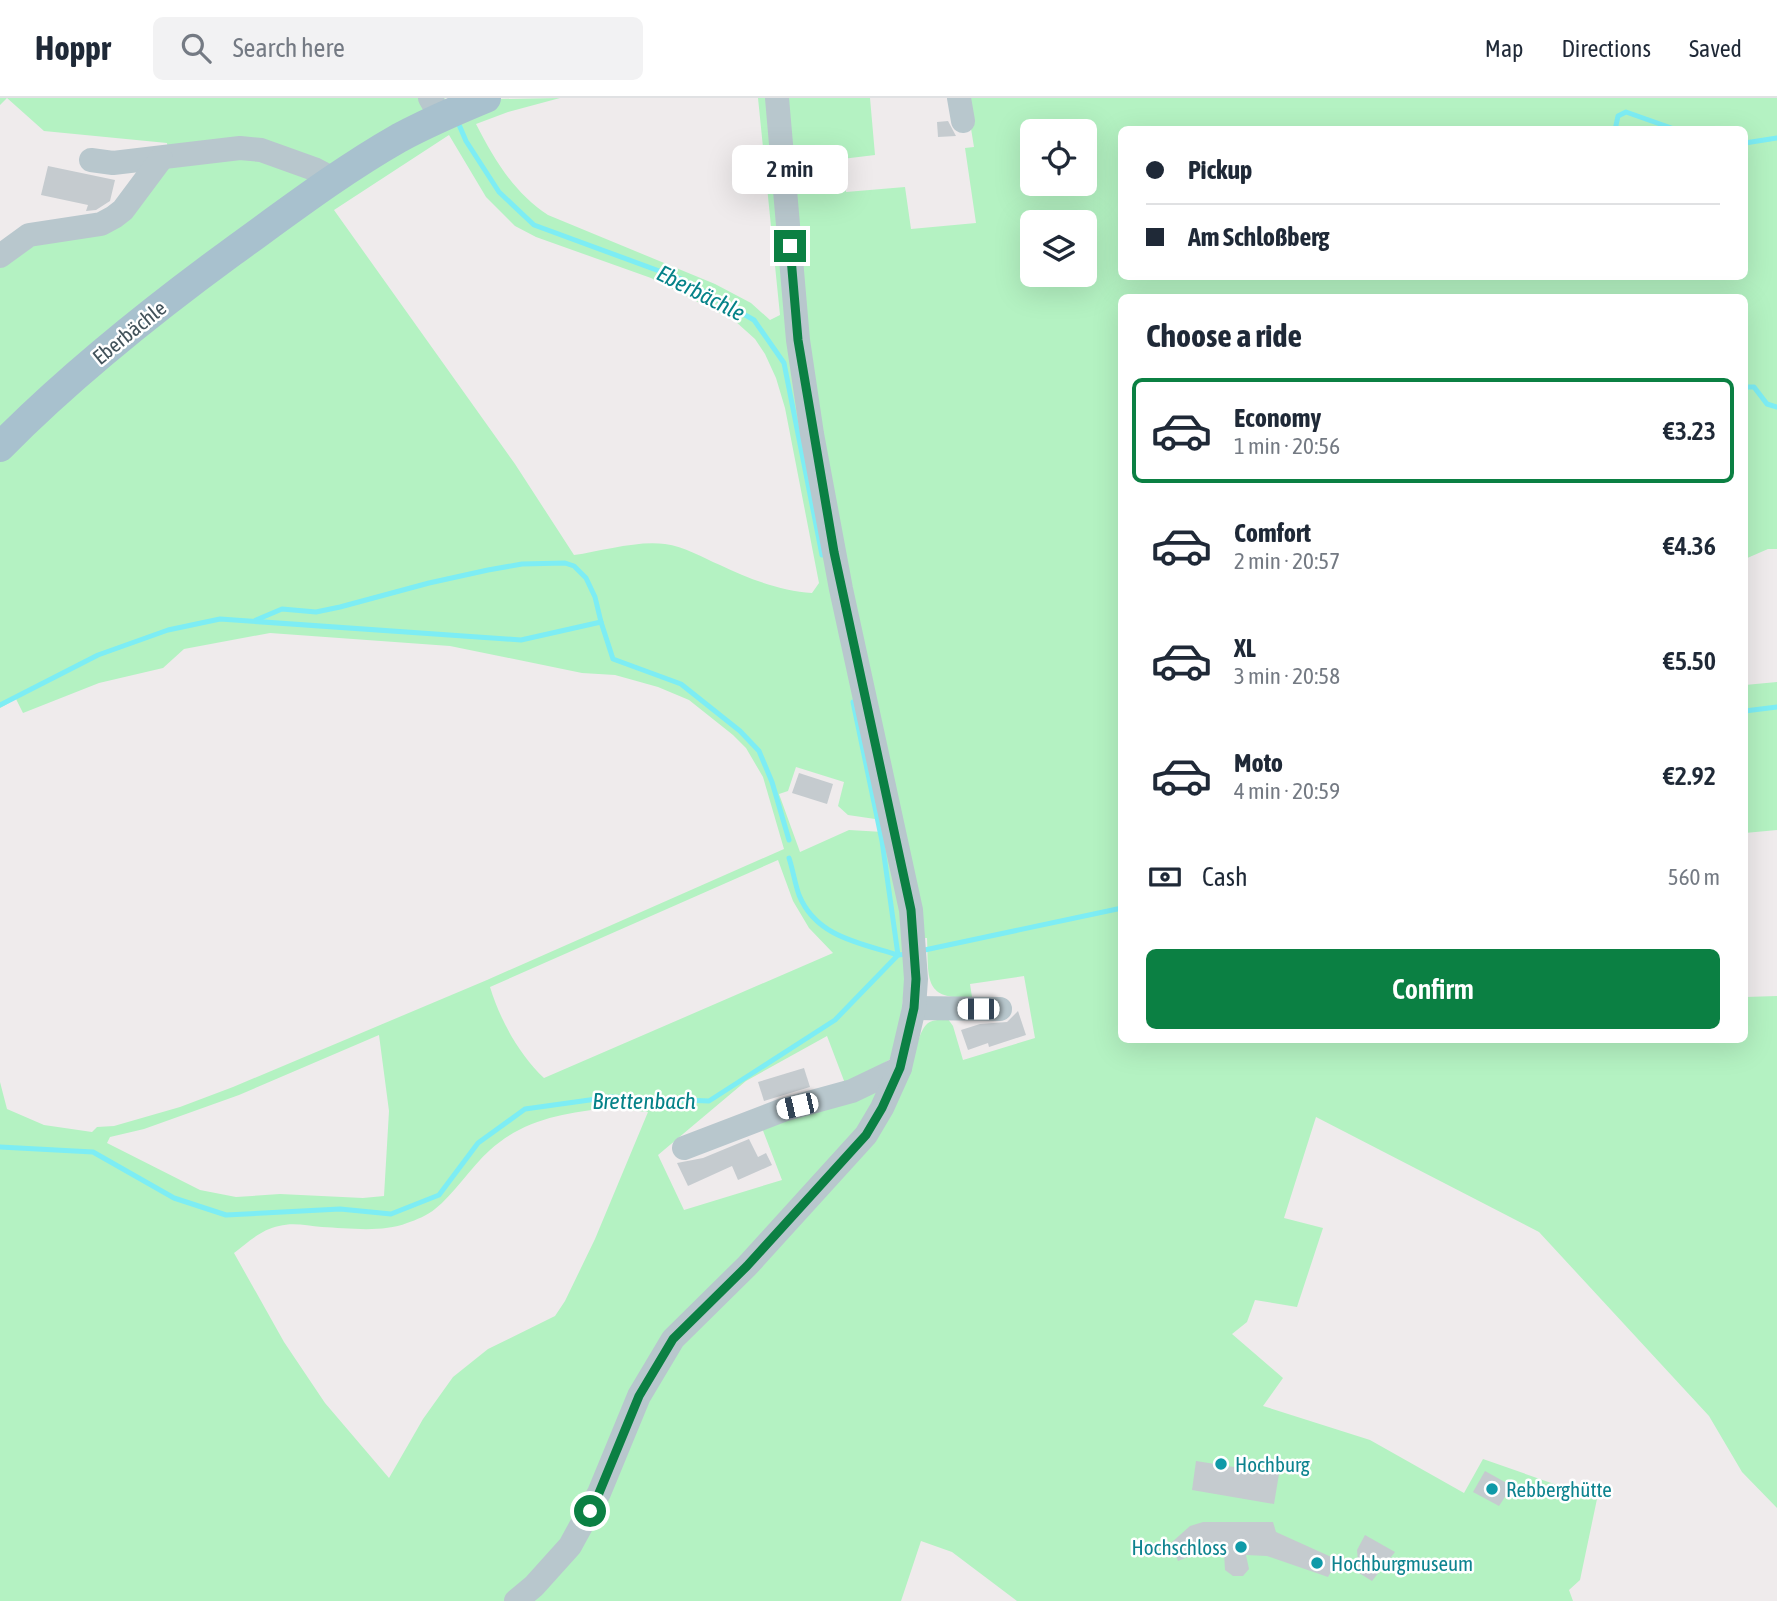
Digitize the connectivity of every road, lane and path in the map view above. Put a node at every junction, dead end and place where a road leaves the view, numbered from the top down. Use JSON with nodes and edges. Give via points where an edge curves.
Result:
{"nodes":[{"id":1,"x":486,"y":98,"type":"edge"},
{"id":2,"x":777,"y":98,"type":"edge"},
{"id":3,"x":444,"y":110,"type":"edge"},
{"id":4,"x":161,"y":159,"type":"junction"},
{"id":5,"x":91,"y":160,"type":"dead end"},
{"id":6,"x":335,"y":180,"type":"junction"},
{"id":7,"x":0,"y":256,"type":"edge"},
{"id":8,"x":0,"y":446,"type":"edge"},
{"id":9,"x":914,"y":1008,"type":"junction"},
{"id":10,"x":1000,"y":1009,"type":"dead end"},
{"id":11,"x":900,"y":1068,"type":"junction"},
{"id":12,"x":684,"y":1148,"type":"dead end"},
{"id":13,"x":516,"y":1601,"type":"edge"}],
"edges":[{"from":1,"to":3,"type":"main road","name":"Eberbächle"},
{"from":2,"to":9,"type":"street","via":[[798,340],[812,434],[911,910]]},
{"from":3,"to":6,"type":"main road","name":"Eberbächle"},
{"from":4,"to":5,"type":"street"},
{"from":4,"to":6,"type":"street","via":[[240,148],[261,150]]},
{"from":4,"to":7,"type":"street","via":[[114,217],[101,224],[29,235]]},
{"from":6,"to":8,"type":"main road","name":"Eberbächle","via":[[104,350]]},
{"from":9,"to":10,"type":"street"},
{"from":9,"to":11,"type":"street"},
{"from":11,"to":12,"type":"street","via":[[852,1091],[783,1110]]},
{"from":11,"to":13,"type":"street","via":[[866,1135],[747,1266],[673,1339],[639,1396],[599,1493],[570,1546]]}]}
